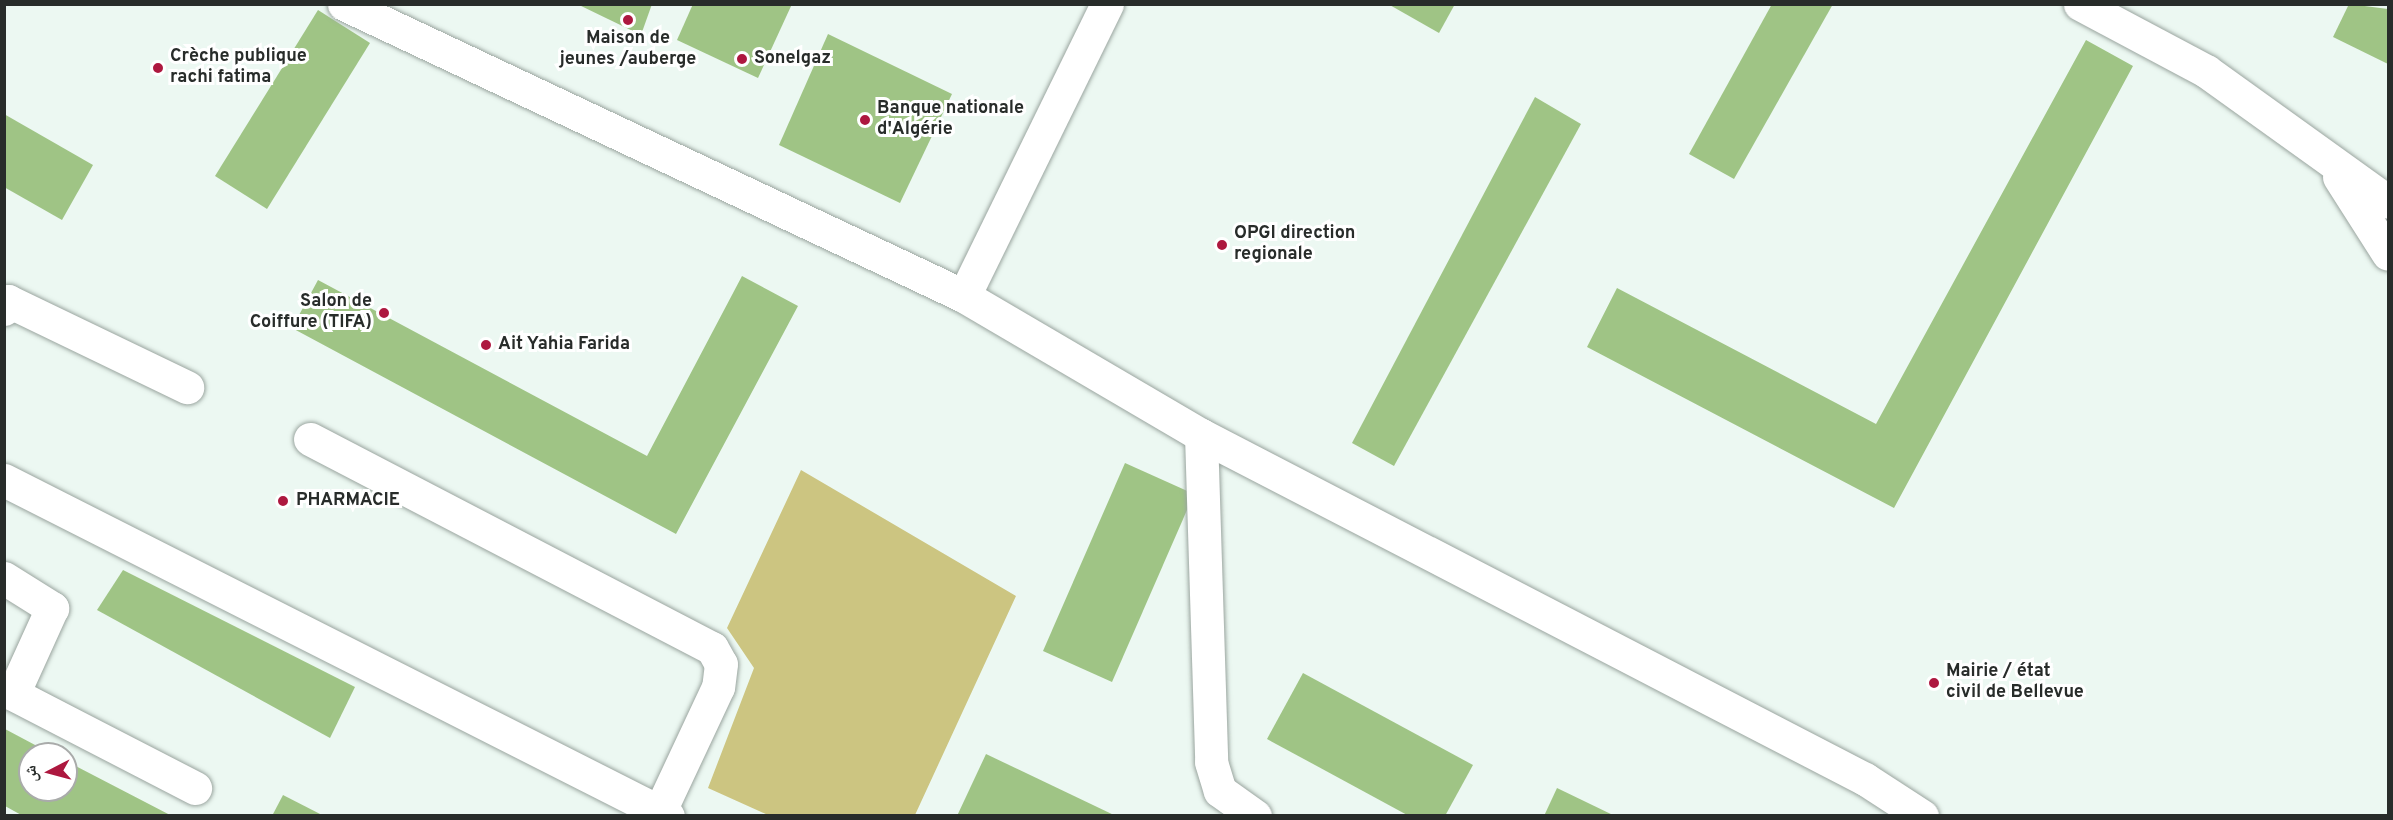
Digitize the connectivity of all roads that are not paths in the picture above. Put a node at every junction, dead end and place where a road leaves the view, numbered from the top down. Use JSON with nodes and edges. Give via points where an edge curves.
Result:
{"nodes":[{"id":1,"x":344,"y":4,"type":"edge"},
{"id":2,"x":1107,"y":4,"type":"edge"},
{"id":3,"x":2080,"y":4,"type":"edge"},
{"id":4,"x":2324,"y":156,"type":"junction"},
{"id":5,"x":2388,"y":202,"type":"edge"},
{"id":6,"x":2388,"y":254,"type":"edge"},
{"id":7,"x":964,"y":296,"type":"junction"},
{"id":8,"x":4,"y":309,"type":"edge"},
{"id":9,"x":187,"y":387,"type":"dead end"},
{"id":10,"x":1201,"y":435,"type":"junction"},
{"id":11,"x":310,"y":439,"type":"dead end"},
{"id":12,"x":4,"y":480,"type":"edge"},
{"id":13,"x":4,"y":578,"type":"edge"},
{"id":14,"x":195,"y":788,"type":"dead end"},
{"id":15,"x":664,"y":813,"type":"edge"},
{"id":16,"x":1255,"y":816,"type":"edge"},
{"id":17,"x":1922,"y":816,"type":"edge"}],
"edges":[{"from":1,"to":7,"type":"street"},
{"from":2,"to":7,"type":"street"},
{"from":3,"to":4,"type":"street","via":[[2206,71]]},
{"from":4,"to":5,"type":"street"},
{"from":4,"to":6,"type":"street"},
{"from":7,"to":10,"type":"street"},
{"from":8,"to":9,"type":"street","via":[[8,301]]},
{"from":10,"to":16,"type":"street","via":[[1211,762],[1220,790]]},
{"from":10,"to":17,"type":"street","via":[[1865,779]]},
{"from":11,"to":15,"type":"street","via":[[712,648],[721,664],[718,687]]},
{"from":12,"to":15,"type":"street"},
{"from":13,"to":14,"type":"street","via":[[52,608],[13,694]]}]}
